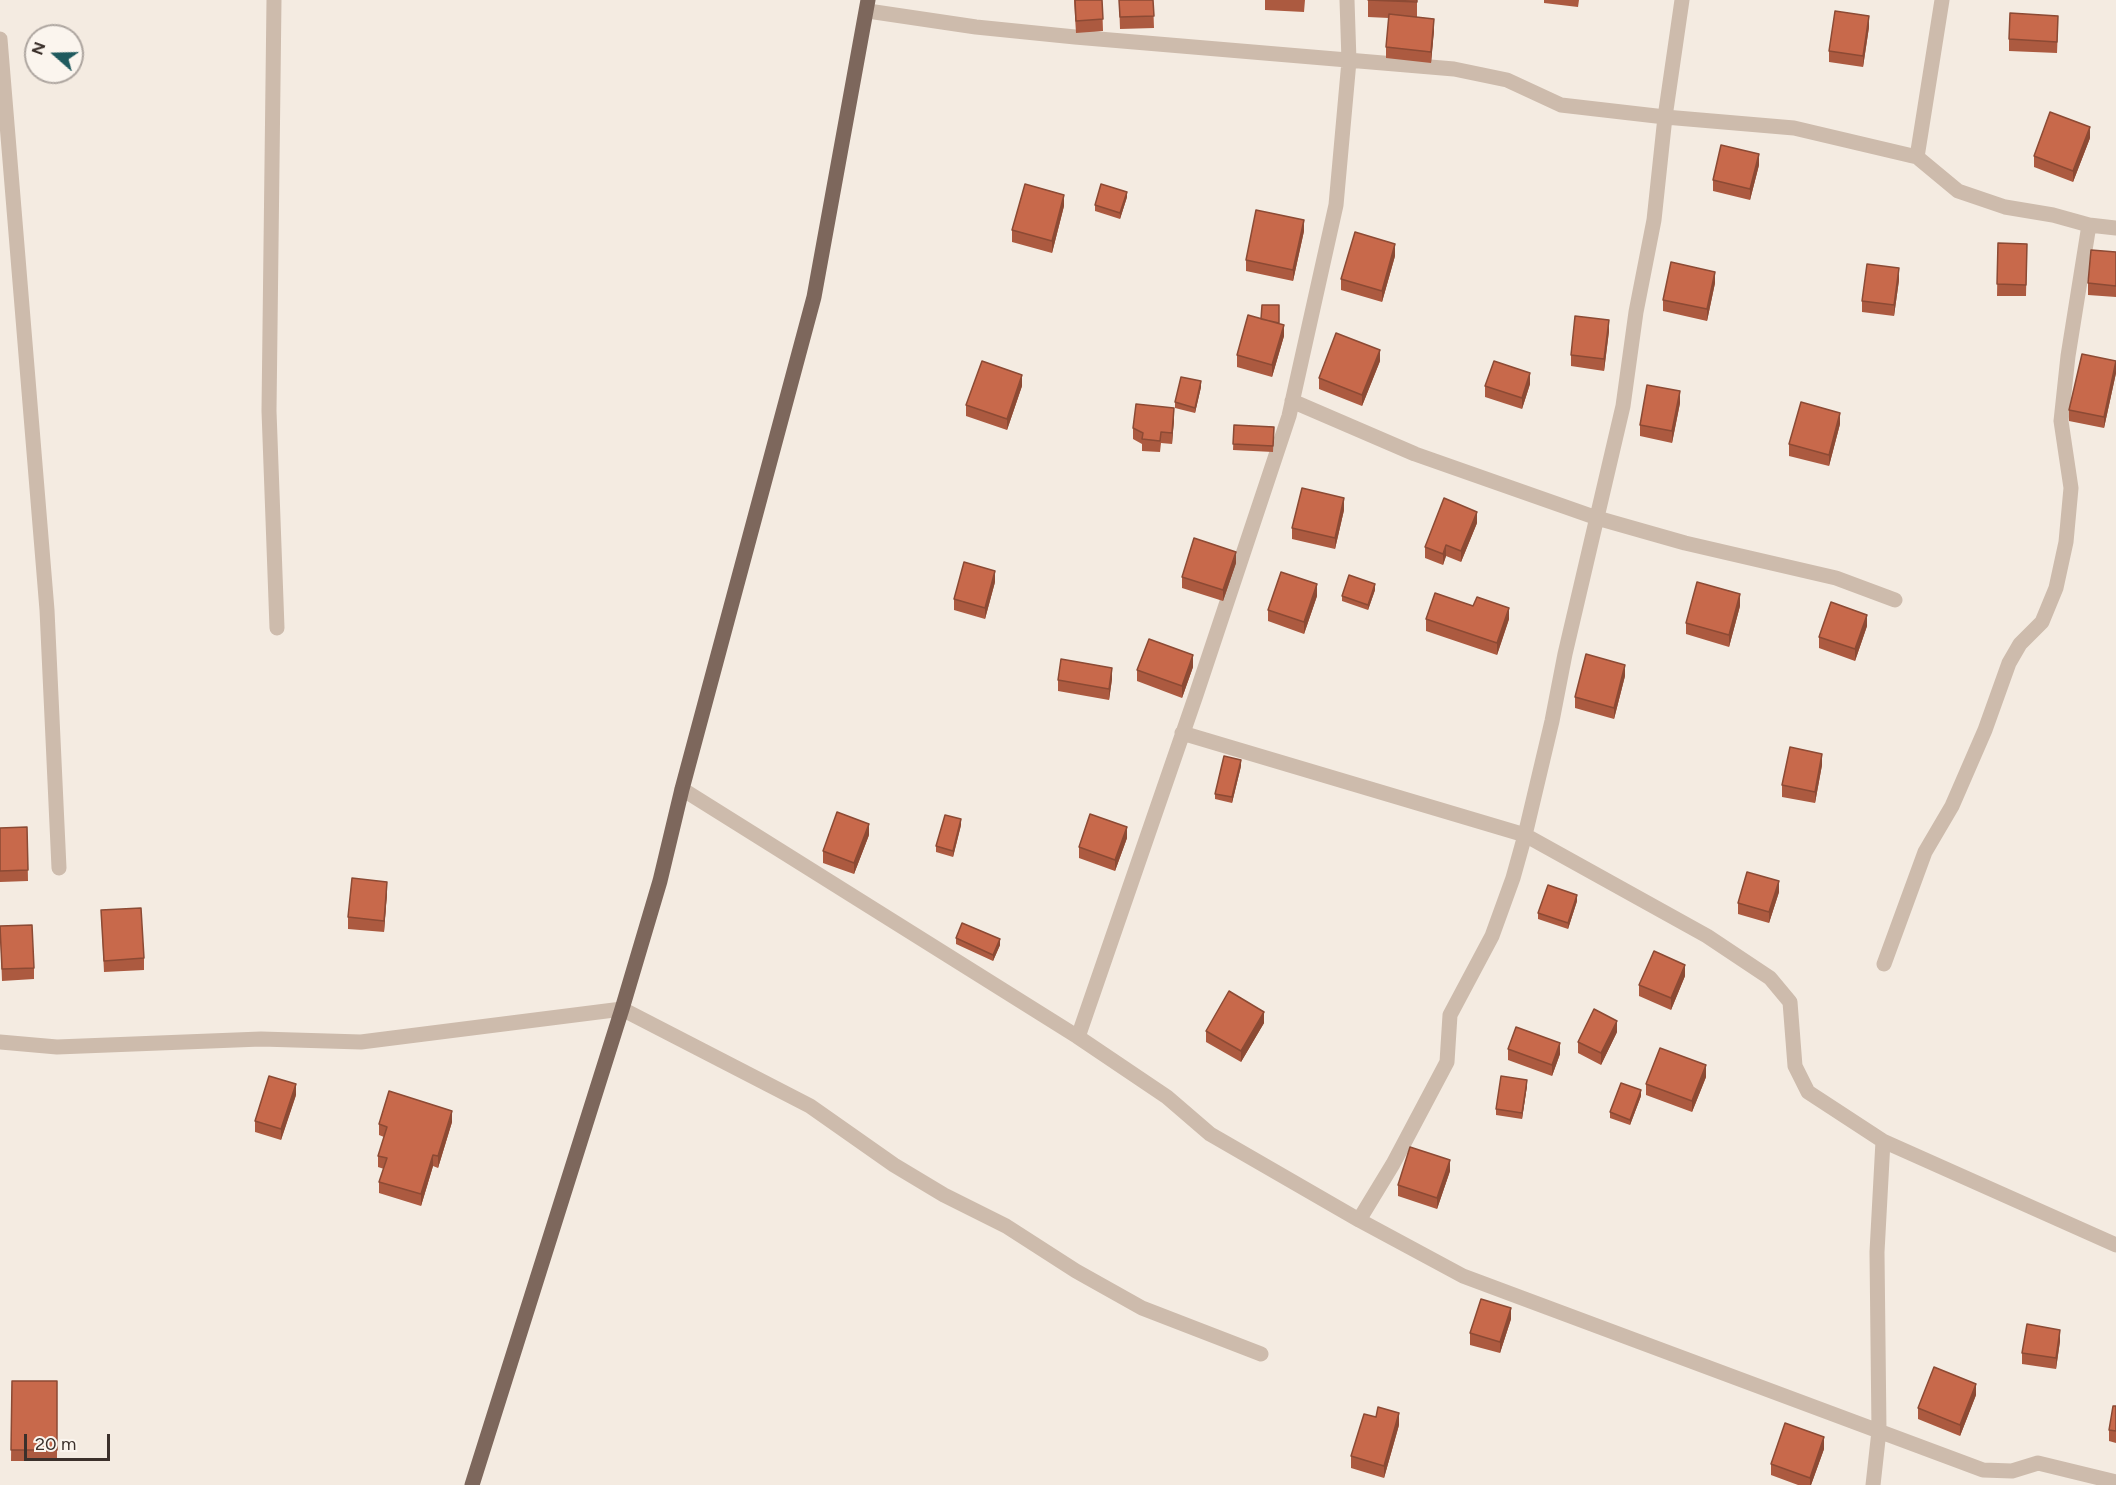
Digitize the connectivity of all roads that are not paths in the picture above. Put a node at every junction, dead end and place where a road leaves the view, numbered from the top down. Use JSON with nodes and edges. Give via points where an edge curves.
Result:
{"nodes":[{"id":1,"x":274,"y":0,"type":"edge"},
{"id":2,"x":1347,"y":0,"type":"edge"},
{"id":3,"x":1682,"y":0,"type":"edge"},
{"id":4,"x":1942,"y":0,"type":"edge"},
{"id":5,"x":868,"y":6,"type":"edge"},
{"id":6,"x":0,"y":39,"type":"edge"},
{"id":7,"x":1349,"y":61,"type":"junction"},
{"id":8,"x":1665,"y":117,"type":"junction"},
{"id":9,"x":1917,"y":157,"type":"junction"},
{"id":10,"x":2089,"y":225,"type":"junction"},
{"id":11,"x":2116,"y":228,"type":"edge"},
{"id":12,"x":1292,"y":401,"type":"junction"},
{"id":13,"x":1597,"y":518,"type":"junction"},
{"id":14,"x":1895,"y":600,"type":"dead end"},
{"id":15,"x":277,"y":628,"type":"dead end"},
{"id":16,"x":1182,"y":733,"type":"junction"},
{"id":17,"x":682,"y":789,"type":"junction"},
{"id":18,"x":1525,"y":835,"type":"junction"},
{"id":19,"x":59,"y":868,"type":"dead end"},
{"id":20,"x":1884,"y":964,"type":"dead end"},
{"id":21,"x":622,"y":1009,"type":"junction"},
{"id":22,"x":1078,"y":1037,"type":"junction"},
{"id":23,"x":0,"y":1042,"type":"edge"},
{"id":24,"x":1883,"y":1141,"type":"junction"},
{"id":25,"x":1359,"y":1220,"type":"junction"},
{"id":26,"x":2116,"y":1245,"type":"edge"},
{"id":27,"x":1261,"y":1354,"type":"dead end"},
{"id":28,"x":1879,"y":1431,"type":"junction"},
{"id":29,"x":2116,"y":1482,"type":"edge"},
{"id":30,"x":472,"y":1485,"type":"edge"},
{"id":31,"x":1873,"y":1485,"type":"edge"}],
"edges":[{"from":1,"to":15,"type":"street","via":[[269,411]]},
{"from":2,"to":7,"type":"street"},
{"from":3,"to":8,"type":"street"},
{"from":4,"to":9,"type":"street"},
{"from":5,"to":7,"type":"street","via":[[1009,30]]},
{"from":5,"to":17,"type":"main road","via":[[814,297]]},
{"from":6,"to":19,"type":"street","via":[[47,610]]},
{"from":7,"to":8,"type":"street","via":[[1454,69],[1507,80],[1561,105]]},
{"from":7,"to":12,"type":"street","via":[[1336,206]]},
{"from":8,"to":9,"type":"street","via":[[1794,128]]},
{"from":8,"to":13,"type":"street","via":[[1654,220],[1623,406]]},
{"from":9,"to":10,"type":"street","via":[[1958,190],[2005,207]]},
{"from":10,"to":11,"type":"street"},
{"from":10,"to":20,"type":"street","via":[[2061,421],[2071,488],[2066,542],[2056,588],[2042,622],[2020,644],[2009,663],[1952,806],[1925,852]]},
{"from":12,"to":13,"type":"street","via":[[1415,454]]},
{"from":12,"to":16,"type":"street"},
{"from":13,"to":14,"type":"street","via":[[1836,578]]},
{"from":13,"to":18,"type":"street"},
{"from":16,"to":18,"type":"street"},
{"from":16,"to":22,"type":"street"},
{"from":17,"to":21,"type":"main road"},
{"from":17,"to":22,"type":"street"},
{"from":18,"to":24,"type":"street","via":[[1707,936],[1770,978],[1790,1002],[1795,1066],[1809,1092]]},
{"from":18,"to":25,"type":"street","via":[[1492,936],[1450,1015],[1447,1062]]},
{"from":21,"to":23,"type":"street","via":[[362,1042],[261,1040],[57,1047]]},
{"from":21,"to":27,"type":"street","via":[[810,1106],[894,1165],[1006,1226],[1133,1303]]},
{"from":21,"to":30,"type":"main road"},
{"from":22,"to":25,"type":"street","via":[[1167,1097],[1210,1134]]},
{"from":24,"to":26,"type":"street"},
{"from":24,"to":28,"type":"street","via":[[1877,1252]]},
{"from":25,"to":28,"type":"street","via":[[1463,1276]]},
{"from":28,"to":29,"type":"street","via":[[1983,1470],[2012,1471],[2038,1463]]},
{"from":28,"to":31,"type":"street"}]}
